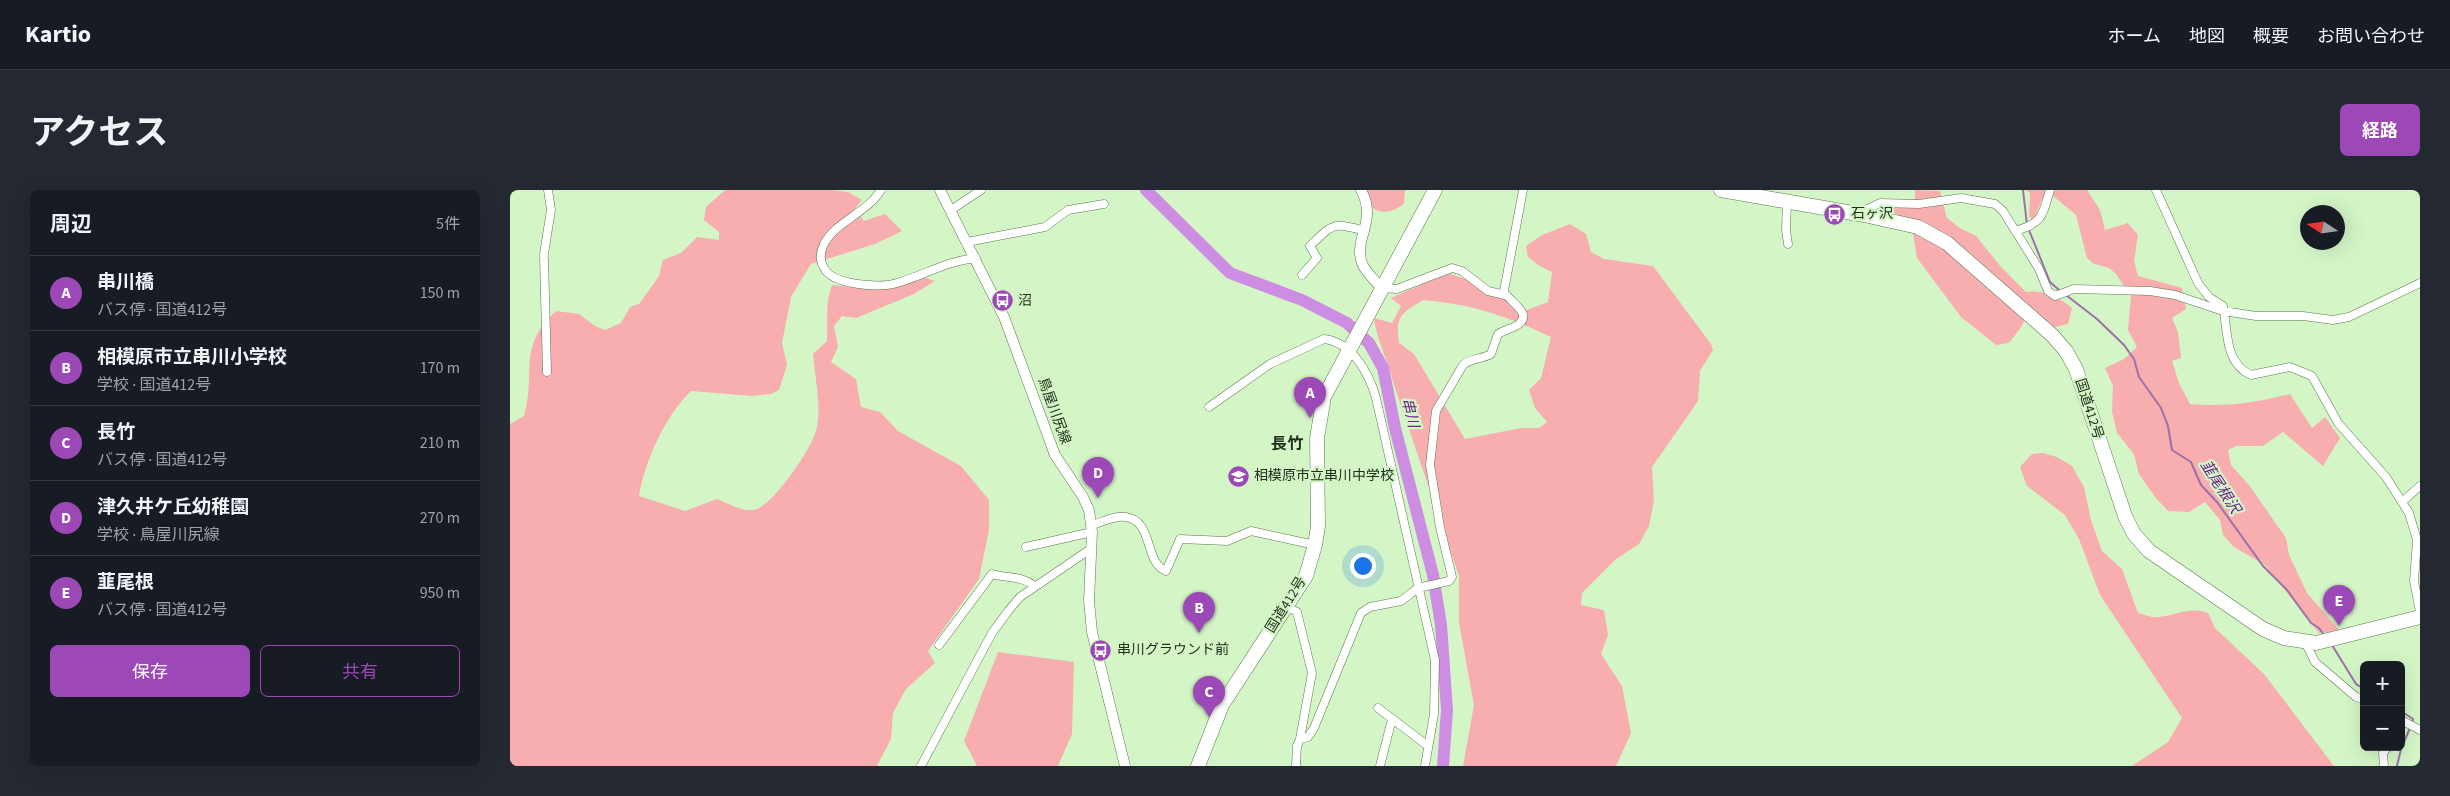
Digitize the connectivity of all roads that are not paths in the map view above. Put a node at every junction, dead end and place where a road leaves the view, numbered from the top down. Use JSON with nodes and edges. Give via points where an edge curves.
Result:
{"nodes":[{"id":1,"x":548,"y":190,"type":"edge"},
{"id":2,"x":881,"y":190,"type":"edge"},
{"id":3,"x":940,"y":190,"type":"edge"},
{"id":4,"x":981,"y":190,"type":"edge"},
{"id":5,"x":1361,"y":190,"type":"edge"},
{"id":6,"x":1435,"y":190,"type":"edge"},
{"id":7,"x":1523,"y":190,"type":"edge"},
{"id":8,"x":1721,"y":190,"type":"edge"},
{"id":9,"x":2050,"y":190,"type":"edge"},
{"id":10,"x":2149,"y":190,"type":"edge"},
{"id":11,"x":2156,"y":190,"type":"edge"},
{"id":12,"x":2160,"y":199,"type":"junction"},
{"id":13,"x":1787,"y":202,"type":"junction"},
{"id":14,"x":1104,"y":204,"type":"dead end"},
{"id":15,"x":950,"y":210,"type":"junction"},
{"id":16,"x":1864,"y":215,"type":"junction"},
{"id":17,"x":2019,"y":230,"type":"junction"},
{"id":18,"x":1365,"y":231,"type":"junction"},
{"id":19,"x":968,"y":242,"type":"junction"},
{"id":20,"x":1788,"y":244,"type":"dead end"},
{"id":21,"x":976,"y":258,"type":"junction"},
{"id":22,"x":1302,"y":275,"type":"dead end"},
{"id":23,"x":2420,"y":283,"type":"edge"},
{"id":24,"x":1381,"y":288,"type":"junction"},
{"id":25,"x":1505,"y":295,"type":"junction"},
{"id":26,"x":2223,"y":311,"type":"junction"},
{"id":27,"x":1349,"y":348,"type":"junction"},
{"id":28,"x":547,"y":372,"type":"dead end"},
{"id":29,"x":1209,"y":407,"type":"dead end"},
{"id":30,"x":2420,"y":486,"type":"edge"},
{"id":31,"x":2403,"y":501,"type":"junction"},
{"id":32,"x":1092,"y":528,"type":"junction"},
{"id":33,"x":1315,"y":545,"type":"junction"},
{"id":34,"x":1026,"y":547,"type":"dead end"},
{"id":35,"x":1092,"y":548,"type":"junction"},
{"id":36,"x":1035,"y":586,"type":"junction"},
{"id":37,"x":1420,"y":588,"type":"junction"},
{"id":38,"x":1287,"y":607,"type":"junction"},
{"id":39,"x":2420,"y":612,"type":"edge"},
{"id":40,"x":2420,"y":617,"type":"edge"},
{"id":41,"x":2310,"y":643,"type":"junction"},
{"id":42,"x":939,"y":646,"type":"dead end"},
{"id":43,"x":2360,"y":698,"type":"edge"},
{"id":44,"x":1378,"y":708,"type":"dead end"},
{"id":45,"x":1392,"y":719,"type":"junction"},
{"id":46,"x":2405,"y":723,"type":"edge"},
{"id":47,"x":2417,"y":729,"type":"edge"},
{"id":48,"x":1300,"y":739,"type":"junction"},
{"id":49,"x":1428,"y":746,"type":"junction"},
{"id":50,"x":2384,"y":751,"type":"edge"},
{"id":51,"x":921,"y":766,"type":"edge"},
{"id":52,"x":1126,"y":766,"type":"edge"},
{"id":53,"x":1198,"y":766,"type":"edge"},
{"id":54,"x":1296,"y":766,"type":"edge"},
{"id":55,"x":1380,"y":766,"type":"edge"},
{"id":56,"x":1426,"y":766,"type":"edge"},
{"id":57,"x":2384,"y":766,"type":"edge"}],
"edges":[{"from":1,"to":28,"type":"street","via":[[551,210],[544,256]]},
{"from":2,"to":21,"type":"street","via":[[868,206],[831,234],[823,246],[820,258],[823,268],[831,276],[869,285],[895,284],[942,265]]},
{"from":3,"to":15,"type":"main road","name":"鳥屋川尻線"},
{"from":4,"to":15,"type":"street"},
{"from":5,"to":18,"type":"main road","via":[[1368,212]]},
{"from":6,"to":24,"type":"highway"},
{"from":7,"to":25,"type":"street"},
{"from":8,"to":13,"type":"highway","name":"国道412号"},
{"from":9,"to":17,"type":"street","via":[[2043,214],[2032,225]]},
{"from":10,"to":12,"type":"street"},
{"from":11,"to":12,"type":"street"},
{"from":12,"to":26,"type":"street","via":[[2198,283],[2208,297],[2223,306]]},
{"from":13,"to":16,"type":"highway","name":"国道412号"},
{"from":13,"to":20,"type":"street"},
{"from":14,"to":19,"type":"street","via":[[1064,212],[1045,227]]},
{"from":15,"to":19,"type":"main road","name":"鳥屋川尻線"},
{"from":16,"to":17,"type":"street","via":[[1865,210],[1880,202],[1919,204],[1966,198],[1995,204]]},
{"from":16,"to":41,"type":"highway","name":"国道412号","via":[[1918,227],[1947,243],[2066,351],[2076,369],[2125,516],[2134,534],[2149,551],[2244,617],[2284,638]]},
{"from":17,"to":26,"type":"street","via":[[2048,292],[2059,296],[2070,291],[2150,291],[2175,295]]},
{"from":18,"to":22,"type":"street","via":[[1342,225],[1329,228],[1310,246],[1316,258]]},
{"from":18,"to":24,"type":"main road","via":[[1360,246],[1361,261]]},
{"from":19,"to":21,"type":"main road","name":"鳥屋川尻線"},
{"from":21,"to":32,"type":"main road","name":"鳥屋川尻線","via":[[1008,326],[1053,451],[1086,502]]},
{"from":23,"to":26,"type":"street","via":[[2338,320]]},
{"from":24,"to":25,"type":"street","via":[[1397,289],[1452,268],[1462,271],[1488,291]]},
{"from":24,"to":27,"type":"highway","name":"国道412号"},
{"from":25,"to":37,"type":"street","via":[[1519,306],[1521,320],[1516,326],[1498,334],[1491,354],[1463,364],[1436,411],[1430,465],[1452,577],[1449,581]]},
{"from":26,"to":31,"type":"street","via":[[2223,324],[2236,365],[2251,375],[2290,367],[2312,376],[2338,423]]},
{"from":27,"to":29,"type":"street","via":[[1324,339],[1270,364]]},
{"from":27,"to":33,"type":"highway","name":"国道412号","via":[[1327,389],[1320,412]]},
{"from":27,"to":37,"type":"street","via":[[1374,389]]},
{"from":30,"to":31,"type":"street"},
{"from":31,"to":39,"type":"street","via":[[2410,513],[2417,540],[2414,581]]},
{"from":32,"to":33,"type":"street","via":[[1118,517],[1136,521],[1144,530],[1156,561],[1166,571],[1180,539],[1227,541],[1251,531]]},
{"from":32,"to":34,"type":"street"},
{"from":32,"to":35,"type":"main road","name":"鳥屋川尻線"},
{"from":33,"to":38,"type":"highway","name":"国道412号","via":[[1306,576]]},
{"from":35,"to":36,"type":"street"},
{"from":35,"to":52,"type":"main road","name":"鳥屋川尻線","via":[[1089,600],[1092,632]]},
{"from":36,"to":42,"type":"street","via":[[1024,578],[992,574]]},
{"from":36,"to":51,"type":"street","via":[[1020,597],[992,633]]},
{"from":37,"to":48,"type":"street","via":[[1401,600],[1370,607],[1360,613],[1314,728],[1308,737]]},
{"from":37,"to":49,"type":"street","via":[[1435,660],[1434,714]]},
{"from":38,"to":48,"type":"street","via":[[1297,612],[1312,674]]},
{"from":38,"to":53,"type":"highway","name":"国道412号","via":[[1222,706]]},
{"from":40,"to":41,"type":"highway","name":"国道412号","via":[[2338,639]]},
{"from":41,"to":43,"type":"street","via":[[2315,662]]},
{"from":44,"to":45,"type":"street"},
{"from":45,"to":49,"type":"street"},
{"from":45,"to":55,"type":"street"},
{"from":46,"to":47,"type":"street"},
{"from":48,"to":54,"type":"street"},
{"from":49,"to":56,"type":"street"},
{"from":50,"to":57,"type":"street"}]}
